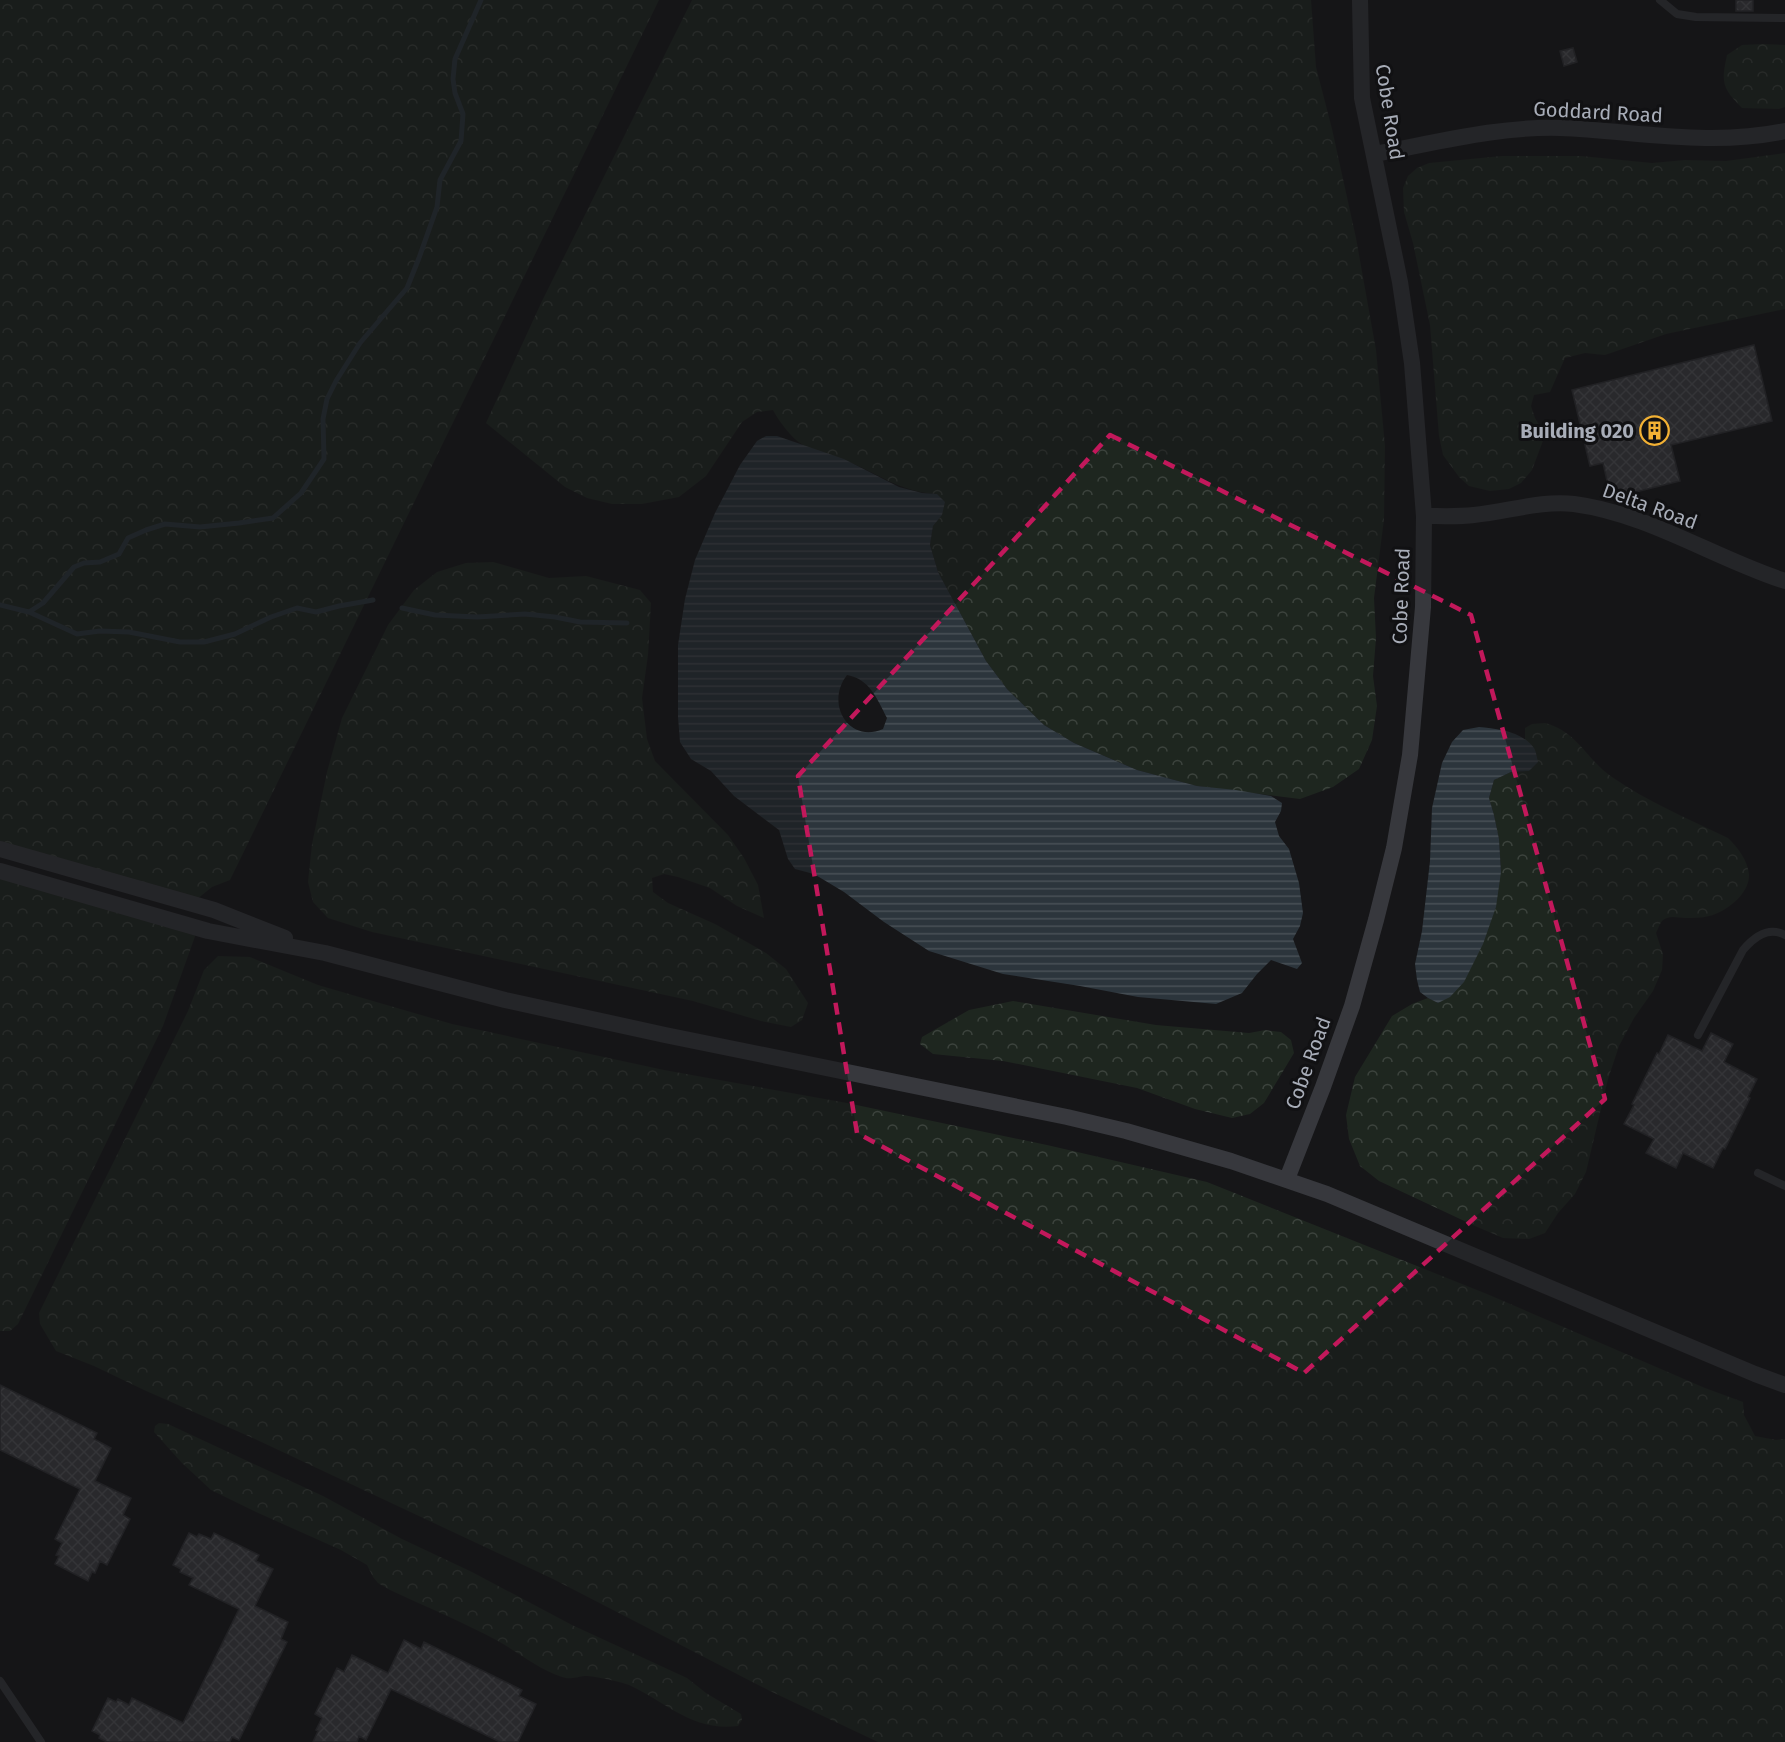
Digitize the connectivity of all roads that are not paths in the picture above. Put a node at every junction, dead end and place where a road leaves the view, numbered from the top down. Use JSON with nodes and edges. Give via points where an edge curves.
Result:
{"nodes":[{"id":1,"x":1360,"y":0,"type":"edge"},
{"id":2,"x":1660,"y":0,"type":"edge"},
{"id":3,"x":1785,"y":18,"type":"edge"},
{"id":4,"x":1785,"y":130,"type":"edge"},
{"id":5,"x":1374,"y":154,"type":"junction"},
{"id":6,"x":1424,"y":516,"type":"junction"},
{"id":7,"x":1785,"y":581,"type":"edge"},
{"id":8,"x":0,"y":849,"type":"edge"},
{"id":9,"x":0,"y":871,"type":"edge"},
{"id":10,"x":191,"y":904,"type":"junction"},
{"id":11,"x":185,"y":924,"type":"junction"},
{"id":12,"x":1785,"y":935,"type":"edge"},
{"id":13,"x":325,"y":953,"type":"junction"},
{"id":14,"x":1698,"y":1035,"type":"dead end"},
{"id":15,"x":1758,"y":1173,"type":"dead end"},
{"id":16,"x":1287,"y":1179,"type":"junction"},
{"id":17,"x":1785,"y":1186,"type":"edge"},
{"id":18,"x":1785,"y":1385,"type":"edge"},
{"id":19,"x":0,"y":1681,"type":"edge"},
{"id":20,"x":41,"y":1742,"type":"edge"}],
"edges":[{"from":1,"to":5,"type":"street","name":"Cobe Road","via":[[1362,98]]},
{"from":2,"to":3,"type":"lane","via":[[1677,14],[1696,17]]},
{"from":4,"to":5,"type":"street","name":"Goddard Road","via":[[1699,137],[1559,128],[1517,130]]},
{"from":5,"to":6,"type":"street","name":"Cobe Road","via":[[1412,363]]},
{"from":6,"to":7,"type":"street","name":"Delta Road","via":[[1473,515],[1538,505],[1604,509]]},
{"from":6,"to":16,"type":"street","name":"Cobe Road","via":[[1418,673],[1410,755],[1394,848],[1352,1006]]},
{"from":8,"to":10,"type":"street"},
{"from":9,"to":11,"type":"street"},
{"from":10,"to":11,"type":"lane"},
{"from":10,"to":13,"type":"street"},
{"from":11,"to":13,"type":"street"},
{"from":12,"to":14,"type":"lane","via":[[1769,931],[1751,940]]},
{"from":13,"to":16,"type":"street","via":[[528,1005],[1096,1124]]},
{"from":15,"to":17,"type":"lane"},
{"from":16,"to":18,"type":"street"},
{"from":19,"to":20,"type":"lane"}]}
